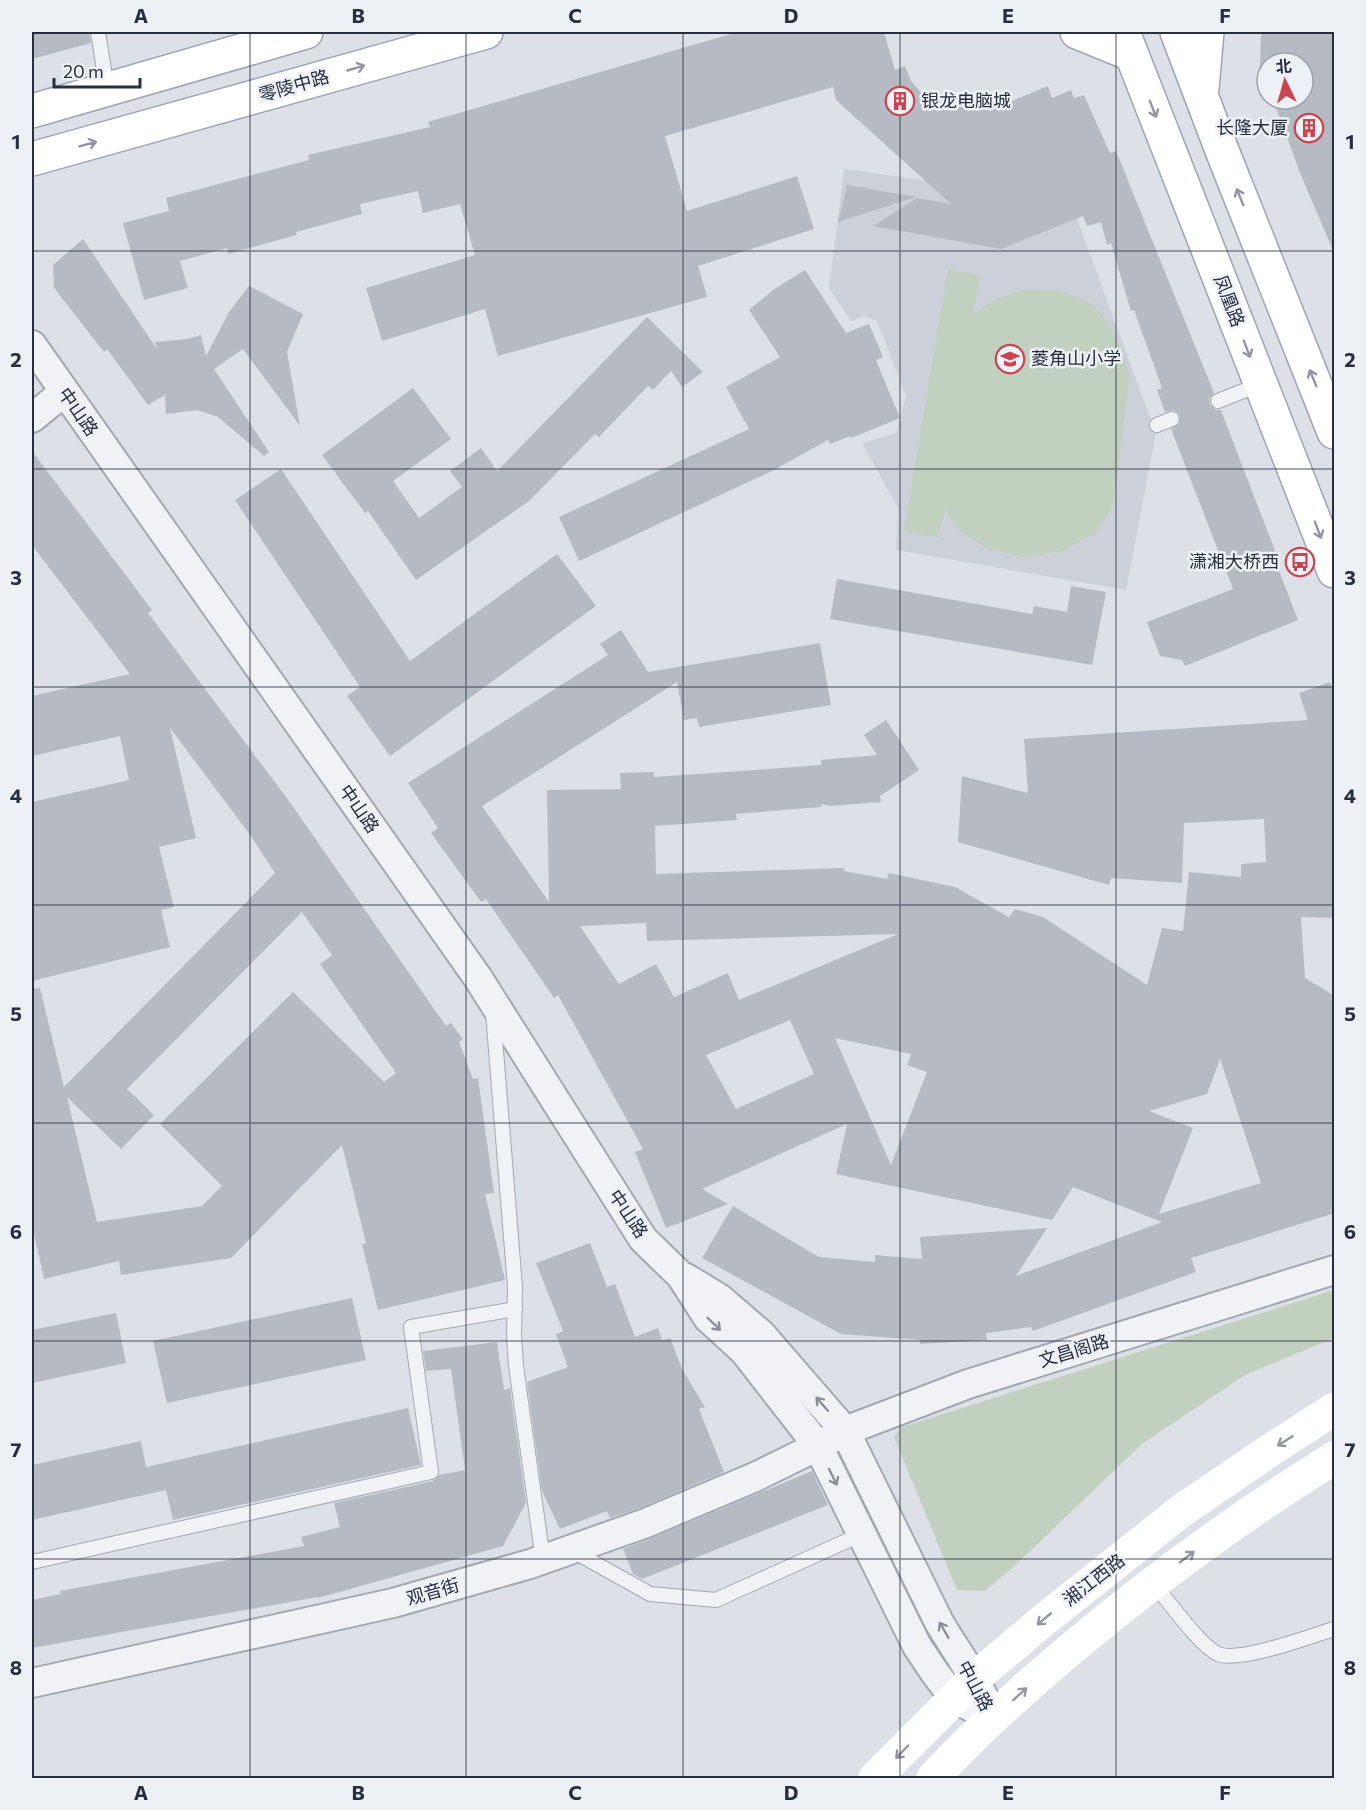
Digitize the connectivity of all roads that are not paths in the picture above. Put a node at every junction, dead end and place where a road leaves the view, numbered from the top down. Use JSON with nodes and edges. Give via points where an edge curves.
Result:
{"nodes":[{"id":1,"x":98,"y":32,"type":"edge"},
{"id":2,"x":306,"y":32,"type":"edge"},
{"id":3,"x":486,"y":32,"type":"edge"},
{"id":4,"x":1077,"y":32,"type":"edge"},
{"id":5,"x":1177,"y":32,"type":"edge"},
{"id":6,"x":1207,"y":32,"type":"edge"},
{"id":7,"x":1127,"y":43,"type":"edge"},
{"id":8,"x":108,"y":89,"type":"junction"},
{"id":9,"x":1202,"y":96,"type":"junction"},
{"id":10,"x":32,"y":111,"type":"edge"},
{"id":11,"x":32,"y":159,"type":"edge"},
{"id":12,"x":32,"y":345,"type":"edge"},
{"id":13,"x":1261,"y":384,"type":"junction"},
{"id":14,"x":64,"y":392,"type":"junction"},
{"id":15,"x":1218,"y":401,"type":"dead end"},
{"id":16,"x":32,"y":418,"type":"edge"},
{"id":17,"x":1172,"y":419,"type":"dead end"},
{"id":18,"x":1157,"y":425,"type":"dead end"},
{"id":19,"x":1335,"y":432,"type":"edge"},
{"id":20,"x":1335,"y":572,"type":"edge"},
{"id":21,"x":492,"y":999,"type":"junction"},
{"id":22,"x":1335,"y":1270,"type":"edge"},
{"id":23,"x":681,"y":1276,"type":"junction"},
{"id":24,"x":515,"y":1309,"type":"junction"},
{"id":25,"x":1335,"y":1409,"type":"edge"},
{"id":26,"x":845,"y":1431,"type":"junction"},
{"id":27,"x":818,"y":1446,"type":"junction"},
{"id":28,"x":1335,"y":1458,"type":"edge"},
{"id":29,"x":862,"y":1534,"type":"junction"},
{"id":30,"x":571,"y":1550,"type":"junction"},
{"id":31,"x":543,"y":1560,"type":"junction"},
{"id":32,"x":32,"y":1562,"type":"edge"},
{"id":33,"x":1153,"y":1583,"type":"junction"},
{"id":34,"x":1335,"y":1629,"type":"edge"},
{"id":35,"x":32,"y":1683,"type":"edge"},
{"id":36,"x":965,"y":1688,"type":"junction"},
{"id":37,"x":992,"y":1718,"type":"junction"},
{"id":38,"x":875,"y":1779,"type":"edge"},
{"id":39,"x":933,"y":1779,"type":"edge"}],
"edges":[{"from":1,"to":8,"type":"lane"},
{"from":2,"to":8,"type":"main road"},
{"from":11,"to":3,"type":"main road","name":"零陵中路","one_way":true},
{"from":4,"to":7,"type":"main road"},
{"from":5,"to":9,"type":"main road"},
{"from":6,"to":9,"type":"main road"},
{"from":7,"to":13,"type":"main road","name":"凤凰路","one_way":true},
{"from":8,"to":10,"type":"main road"},
{"from":19,"to":9,"type":"main road","one_way":true},
{"from":12,"to":14,"type":"street","name":"中山路"},
{"from":13,"to":15,"type":"lane"},
{"from":13,"to":20,"type":"main road","name":"凤凰路","one_way":true},
{"from":14,"to":16,"type":"street"},
{"from":14,"to":21,"type":"street","name":"中山路"},
{"from":17,"to":18,"type":"lane"},
{"from":21,"to":23,"type":"street","name":"中山路","via":[[643,1239]]},
{"from":21,"to":24,"type":"lane"},
{"from":22,"to":26,"type":"street","name":"文昌阁路","via":[[968,1384]]},
{"from":26,"to":23,"type":"street","name":"中山路","one_way":true,"via":[[761,1334],[719,1298]]},
{"from":23,"to":27,"type":"street","name":"中山路","one_way":true,"via":[[708,1318],[744,1351]]},
{"from":24,"to":31,"type":"lane","via":[[516,1366]]},
{"from":24,"to":32,"type":"lane","via":[[411,1327],[431,1472]]},
{"from":25,"to":36,"type":"main road","name":"湘江西路","one_way":true,"via":[[1181,1511]]},
{"from":26,"to":27,"type":"street","name":"文昌阁路"},
{"from":36,"to":26,"type":"street","name":"中山路","one_way":true,"via":[[957,1652]]},
{"from":27,"to":29,"type":"street","name":"中山路","one_way":true},
{"from":27,"to":30,"type":"street","name":"观音街","via":[[646,1523]]},
{"from":33,"to":28,"type":"main road","one_way":true},
{"from":29,"to":30,"type":"lane","via":[[716,1600],[650,1594]]},
{"from":29,"to":36,"type":"street","name":"中山路","via":[[934,1673]]},
{"from":30,"to":31,"type":"street","name":"观音街"},
{"from":31,"to":35,"type":"street","name":"观音街","via":[[393,1603]]},
{"from":33,"to":34,"type":"lane","via":[[1202,1641],[1219,1654],[1241,1655]]},
{"from":37,"to":33,"type":"main road","one_way":true},
{"from":36,"to":37,"type":"street","name":"中山路"},
{"from":36,"to":38,"type":"main road","name":"湘江西路","one_way":true},
{"from":37,"to":39,"type":"main road"}]}
